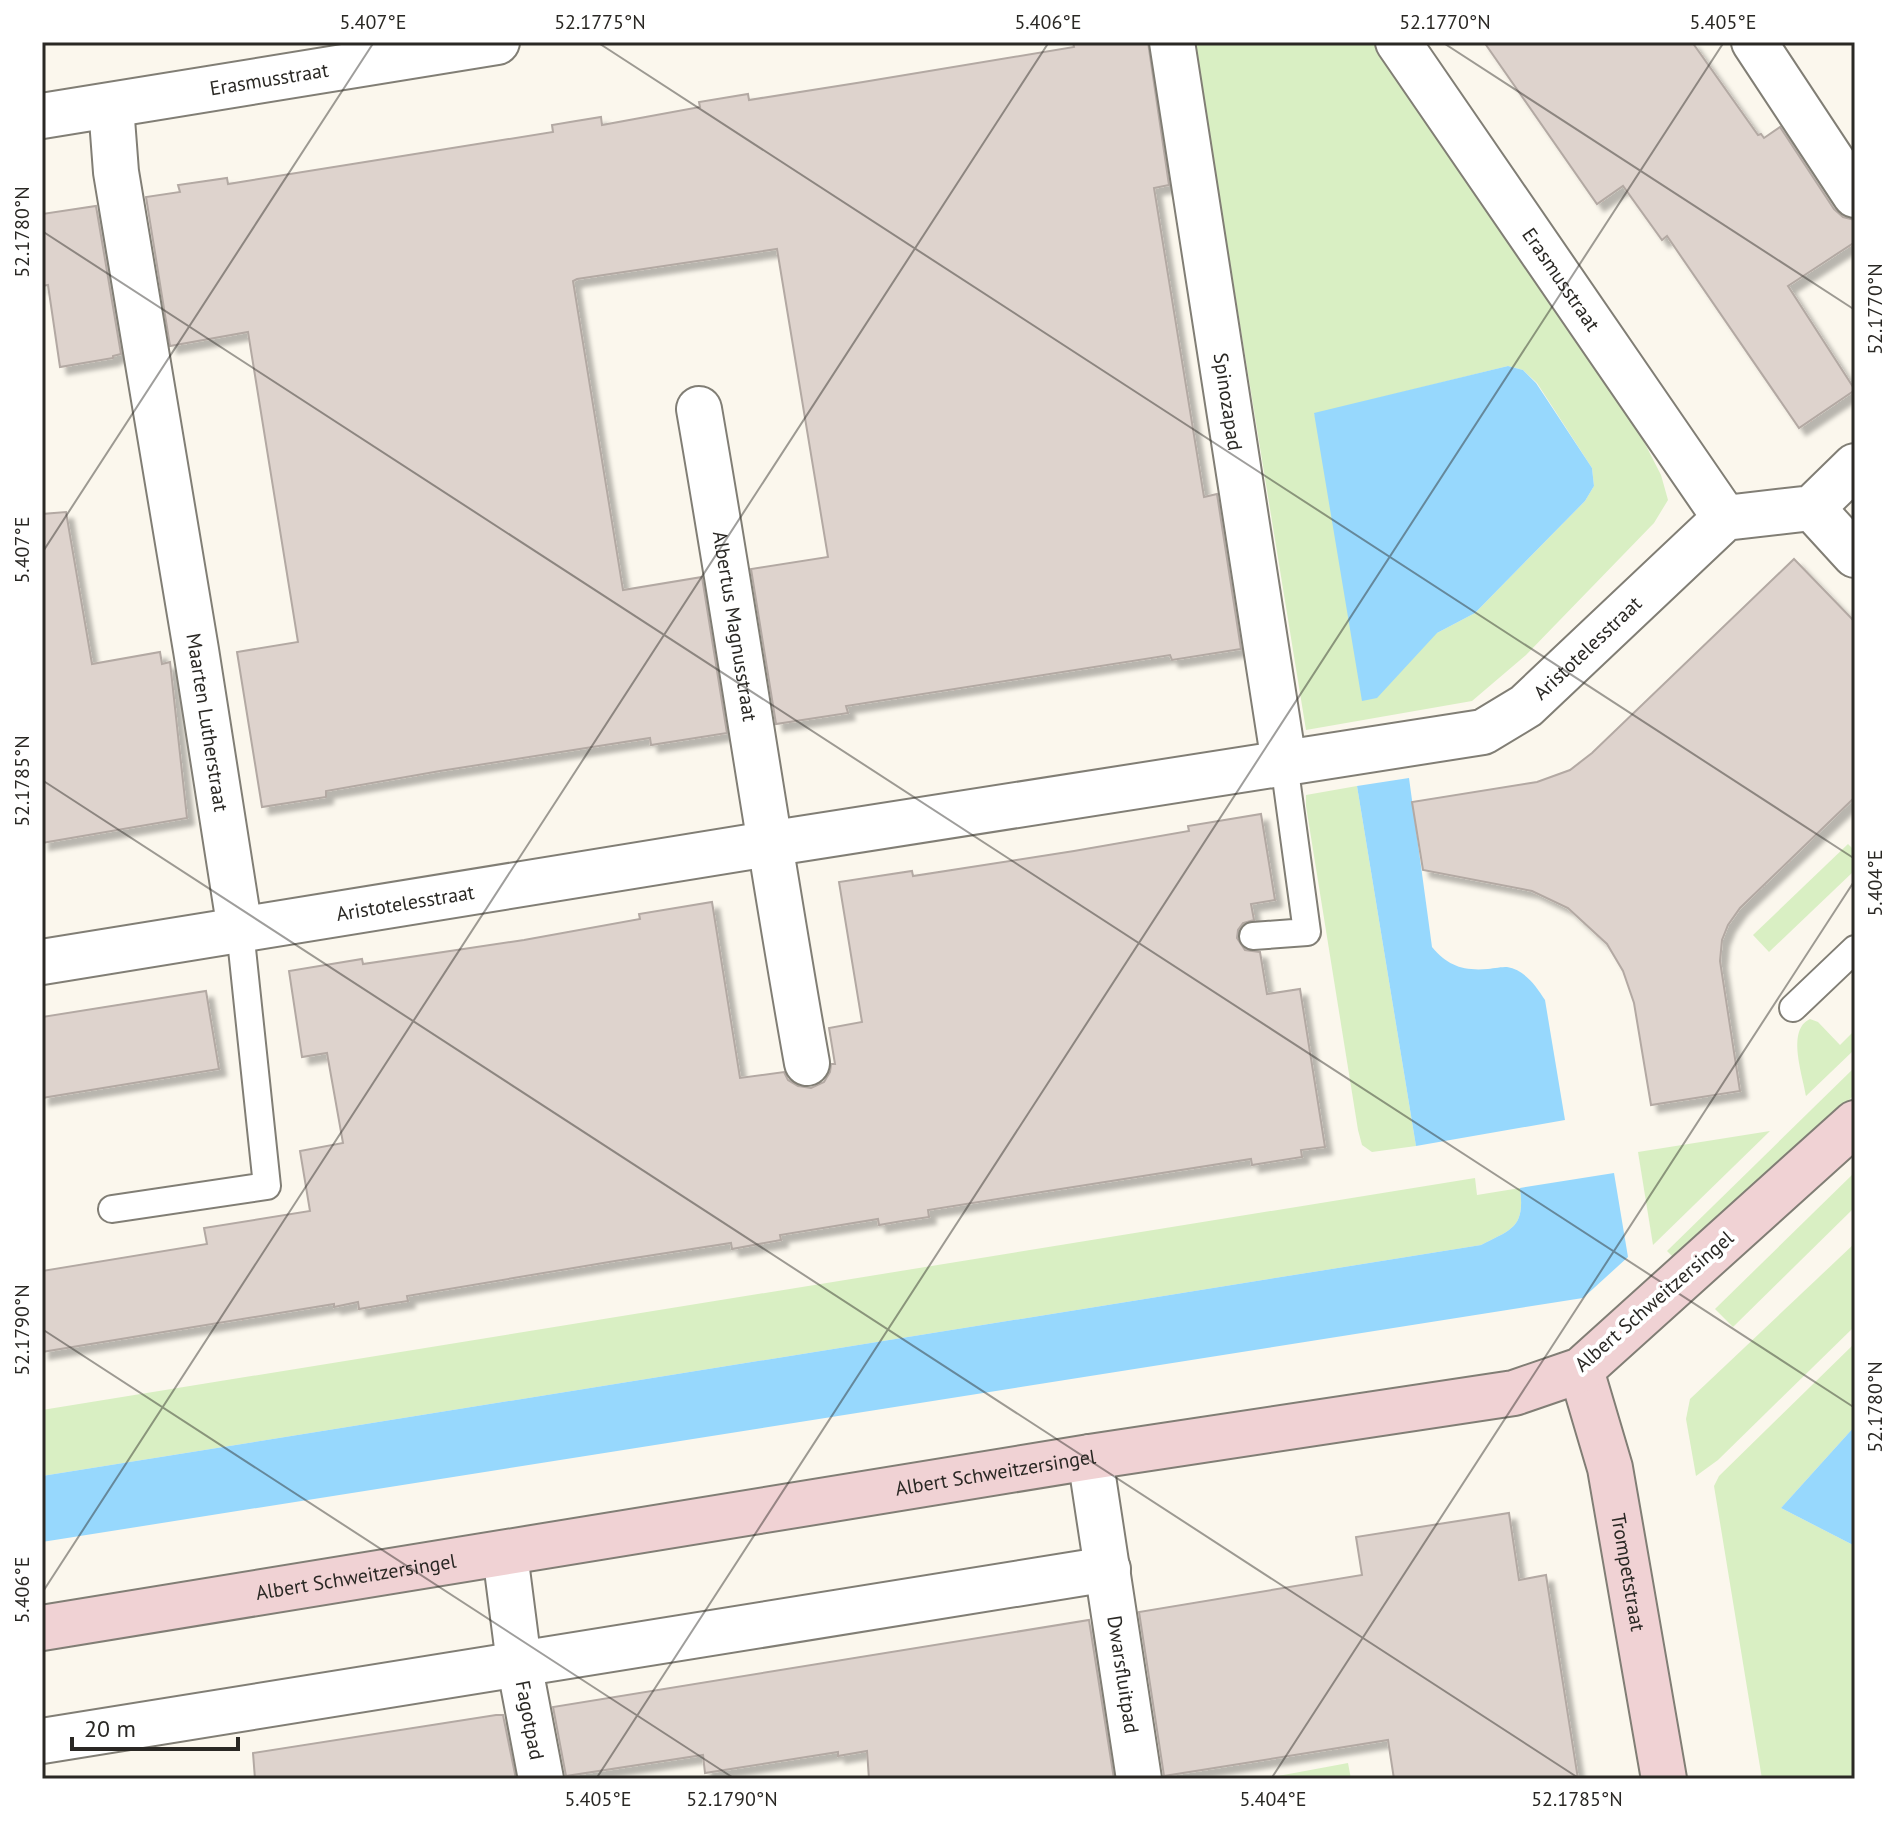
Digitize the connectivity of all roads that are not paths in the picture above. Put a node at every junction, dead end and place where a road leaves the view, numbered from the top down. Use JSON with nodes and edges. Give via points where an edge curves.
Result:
{"nodes":[{"id":1,"x":497,"y":42,"type":"edge"},
{"id":2,"x":1172,"y":42,"type":"edge"},
{"id":3,"x":1398,"y":42,"type":"edge"},
{"id":4,"x":1754,"y":42,"type":"edge"},
{"id":5,"x":111,"y":106,"type":"junction"},
{"id":6,"x":42,"y":116,"type":"edge"},
{"id":7,"x":1855,"y":195,"type":"edge"},
{"id":8,"x":699,"y":409,"type":"dead end"},
{"id":9,"x":1855,"y":466,"type":"edge"},
{"id":10,"x":1812,"y":508,"type":"junction"},
{"id":11,"x":1725,"y":518,"type":"junction"},
{"id":12,"x":1855,"y":555,"type":"edge"},
{"id":13,"x":1284,"y":763,"type":"junction"},
{"id":14,"x":768,"y":844,"type":"junction"},
{"id":15,"x":240,"y":930,"type":"junction"},
{"id":16,"x":1253,"y":936,"type":"dead end"},
{"id":17,"x":1855,"y":949,"type":"edge"},
{"id":18,"x":42,"y":962,"type":"edge"},
{"id":19,"x":1793,"y":1008,"type":"dead end"},
{"id":20,"x":807,"y":1063,"type":"dead end"},
{"id":21,"x":1855,"y":1123,"type":"edge"},
{"id":22,"x":112,"y":1209,"type":"dead end"},
{"id":23,"x":1581,"y":1370,"type":"junction"},
{"id":24,"x":1090,"y":1457,"type":"junction"},
{"id":25,"x":505,"y":1554,"type":"junction"},
{"id":26,"x":1108,"y":1569,"type":"junction"},
{"id":27,"x":42,"y":1628,"type":"edge"},
{"id":28,"x":519,"y":1663,"type":"junction"},
{"id":29,"x":42,"y":1741,"type":"edge"},
{"id":30,"x":541,"y":1779,"type":"edge"},
{"id":31,"x":1139,"y":1779,"type":"edge"},
{"id":32,"x":1664,"y":1779,"type":"edge"}],
"edges":[{"from":1,"to":5,"type":"street","name":"Erasmusstraat"},
{"from":2,"to":13,"type":"street","name":"Spinozapad"},
{"from":3,"to":11,"type":"street","name":"Erasmusstraat"},
{"from":4,"to":7,"type":"street"},
{"from":5,"to":6,"type":"street","name":"Erasmusstraat"},
{"from":5,"to":15,"type":"street","name":"Maarten Lutherstraat","via":[[116,172]]},
{"from":8,"to":14,"type":"street","name":"Albertus Magnusstraat"},
{"from":9,"to":10,"type":"street"},
{"from":10,"to":11,"type":"street"},
{"from":10,"to":12,"type":"street"},
{"from":11,"to":13,"type":"street","name":"Aristotelesstraat","via":[[1526,706],[1483,732]]},
{"from":13,"to":14,"type":"street","name":"Aristotelesstraat"},
{"from":13,"to":16,"type":"lane","via":[[1307,932]]},
{"from":14,"to":15,"type":"street","name":"Aristotelesstraat"},
{"from":14,"to":20,"type":"street"},
{"from":15,"to":18,"type":"street","name":"Aristotelesstraat"},
{"from":15,"to":22,"type":"lane","name":"Maarten Lutherstraat","via":[[267,1186]]},
{"from":17,"to":19,"type":"lane"},
{"from":21,"to":23,"type":"street","name":"Albert Schweitzersingel"},
{"from":23,"to":24,"type":"street","name":"Albert Schweitzersingel","via":[[1514,1393]]},
{"from":23,"to":32,"type":"street","name":"Trompetstraat","via":[[1610,1468]]},
{"from":24,"to":25,"type":"street","name":"Albert Schweitzersingel"},
{"from":24,"to":26,"type":"street","name":"Dwarsfluitpad"},
{"from":25,"to":27,"type":"street","name":"Albert Schweitzersingel"},
{"from":25,"to":28,"type":"street","name":"Fagotpad"},
{"from":26,"to":28,"type":"street"},
{"from":26,"to":31,"type":"street","name":"Dwarsfluitpad"},
{"from":28,"to":29,"type":"street"},
{"from":28,"to":30,"type":"street","name":"Fagotpad"}]}
